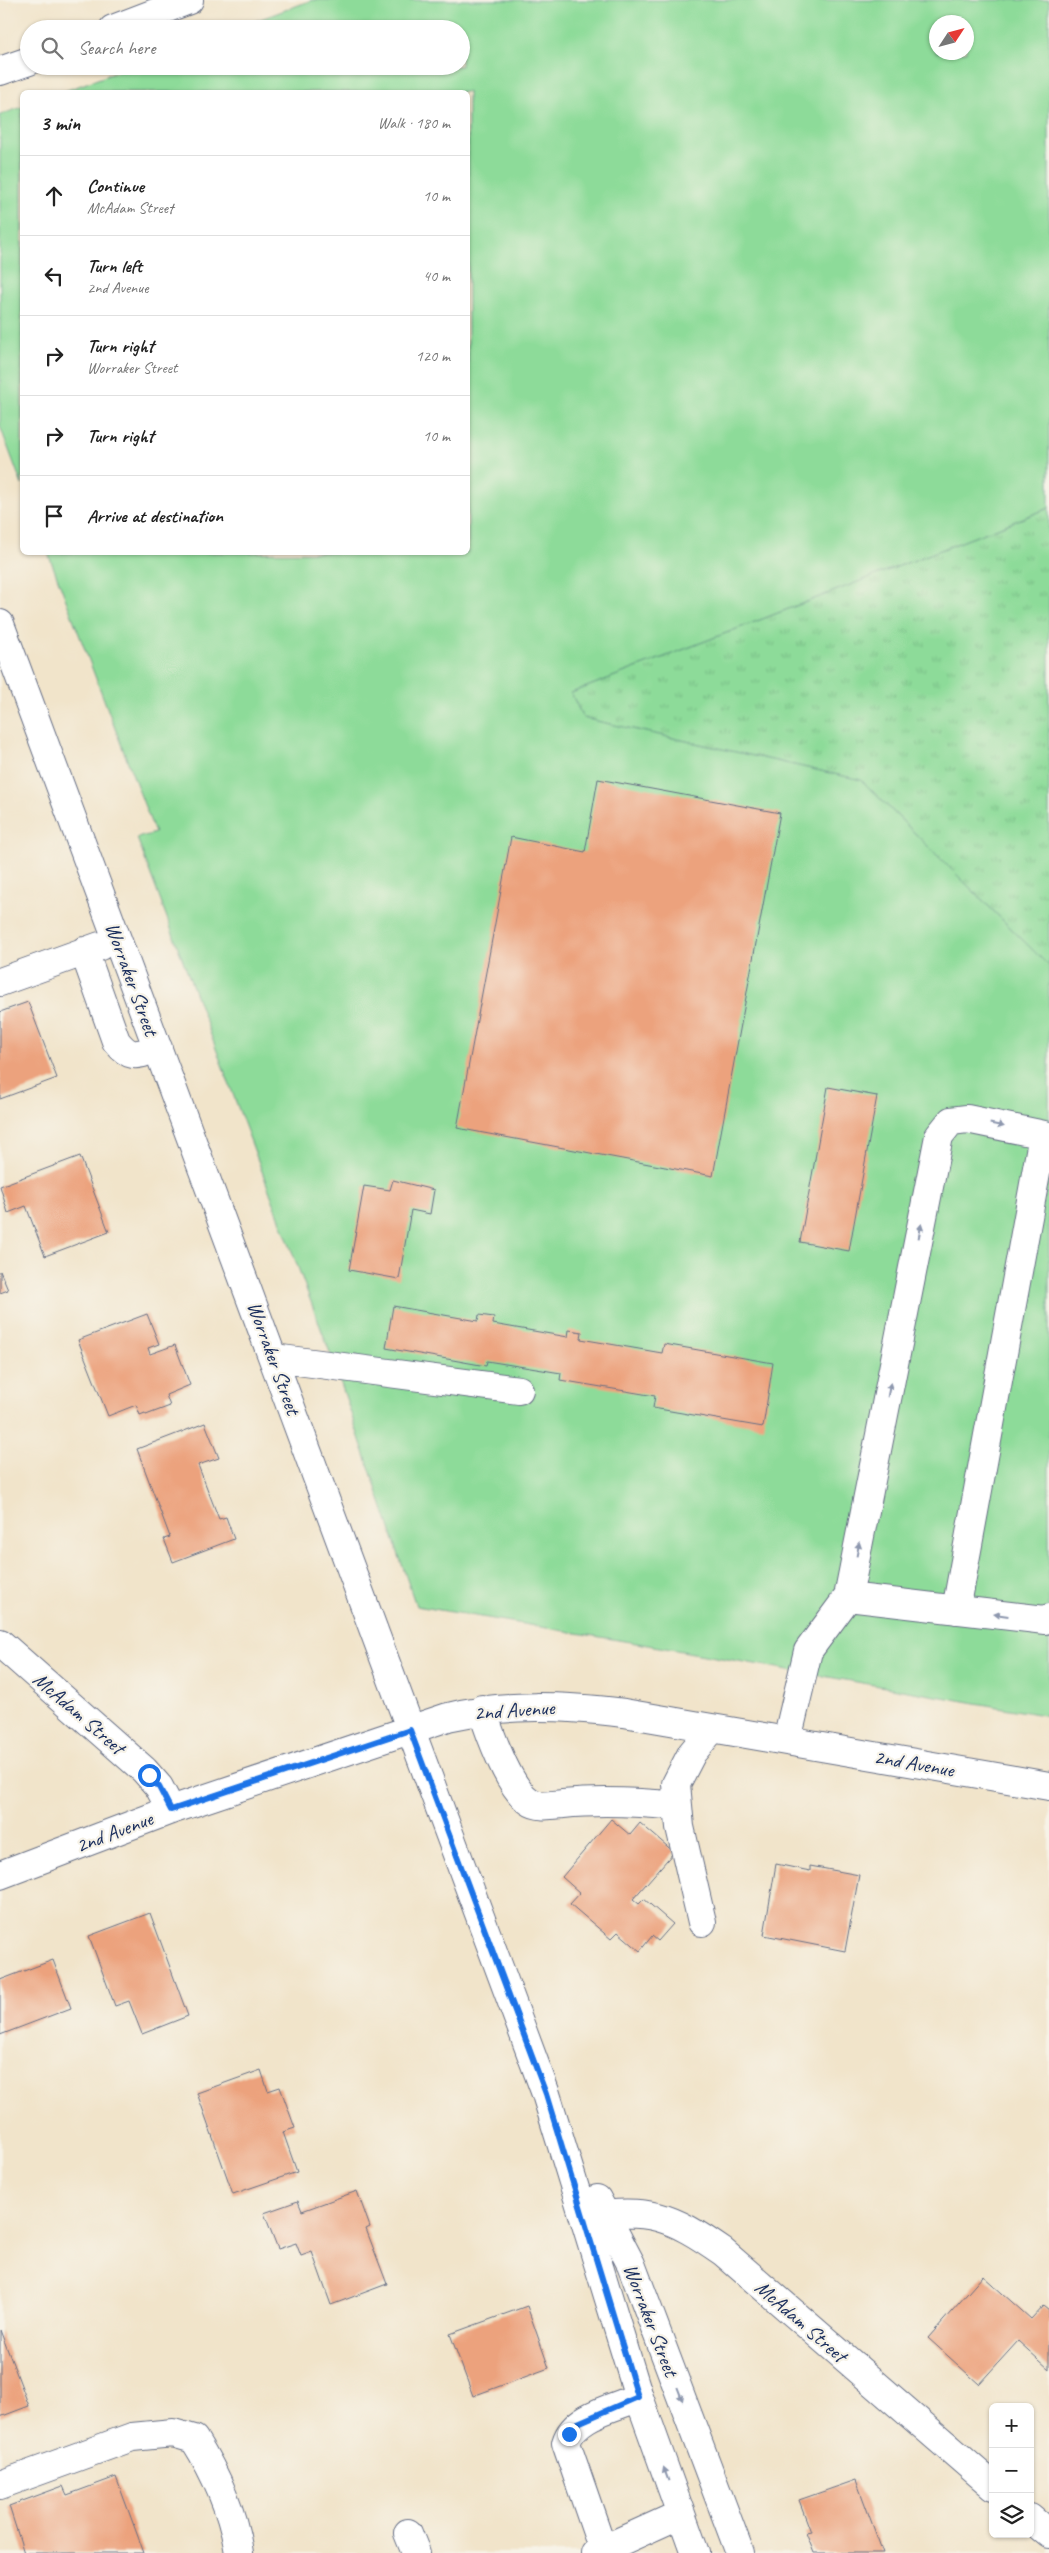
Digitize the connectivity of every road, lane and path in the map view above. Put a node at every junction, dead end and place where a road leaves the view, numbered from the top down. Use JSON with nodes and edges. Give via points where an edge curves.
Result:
{"nodes":[{"id":1,"x":189,"y":0,"type":"edge"},
{"id":2,"x":137,"y":20,"type":"edge"},
{"id":3,"x":20,"y":64,"type":"edge"},
{"id":4,"x":0,"y":72,"type":"edge"},
{"id":5,"x":0,"y":624,"type":"edge"},
{"id":6,"x":118,"y":939,"type":"junction"},
{"id":7,"x":84,"y":951,"type":"junction"},
{"id":8,"x":0,"y":982,"type":"edge"},
{"id":9,"x":158,"y":1048,"type":"junction"},
{"id":10,"x":1046,"y":1135,"type":"edge"},
{"id":11,"x":274,"y":1358,"type":"junction"},
{"id":12,"x":519,"y":1390,"type":"dead end"},
{"id":13,"x":848,"y":1597,"type":"junction"},
{"id":14,"x":956,"y":1610,"type":"junction"},
{"id":15,"x":1049,"y":1618,"type":"edge"},
{"id":16,"x":0,"y":1644,"type":"edge"},
{"id":17,"x":482,"y":1709,"type":"junction"},
{"id":18,"x":712,"y":1728,"type":"junction"},
{"id":19,"x":410,"y":1730,"type":"junction"},
{"id":20,"x":787,"y":1740,"type":"junction"},
{"id":21,"x":1049,"y":1786,"type":"edge"},
{"id":22,"x":678,"y":1806,"type":"junction"},
{"id":23,"x":171,"y":1810,"type":"junction"},
{"id":24,"x":0,"y":1875,"type":"edge"},
{"id":25,"x":702,"y":1922,"type":"dead end"},
{"id":26,"x":595,"y":2215,"type":"junction"},
{"id":27,"x":638,"y":2397,"type":"junction"},
{"id":28,"x":989,"y":2483,"type":"edge"},
{"id":29,"x":0,"y":2485,"type":"edge"},
{"id":30,"x":681,"y":2514,"type":"junction"},
{"id":31,"x":1034,"y":2521,"type":"edge"},
{"id":32,"x":1049,"y":2534,"type":"edge"},
{"id":33,"x":599,"y":2551,"type":"edge"},
{"id":34,"x":239,"y":2553,"type":"edge"},
{"id":35,"x":695,"y":2553,"type":"edge"},
{"id":36,"x":740,"y":2553,"type":"edge"}],
"edges":[{"from":1,"to":2,"type":"street"},
{"from":3,"to":4,"type":"street"},
{"from":5,"to":6,"type":"street","name":"Worraker Street"},
{"from":6,"to":7,"type":"street"},
{"from":6,"to":9,"type":"street","name":"Worraker Street"},
{"from":7,"to":8,"type":"street"},
{"from":7,"to":9,"type":"street","via":[[116,1041],[124,1052],[135,1056]]},
{"from":9,"to":11,"type":"street","name":"Worraker Street"},
{"from":13,"to":10,"type":"street","one_way":true,"via":[[939,1136],[950,1121],[967,1119]]},
{"from":10,"to":14,"type":"street"},
{"from":11,"to":12,"type":"street"},
{"from":11,"to":19,"type":"street","name":"Worraker Street"},
{"from":13,"to":14,"type":"street"},
{"from":13,"to":20,"type":"street","via":[[808,1651]]},
{"from":15,"to":14,"type":"street","one_way":true},
{"from":16,"to":23,"type":"street","name":"McAdam Street","via":[[144,1770],[159,1787]]},
{"from":17,"to":18,"type":"street","name":"2nd Avenue","via":[[576,1707]]},
{"from":17,"to":19,"type":"street","name":"2nd Avenue"},
{"from":17,"to":22,"type":"street","via":[[494,1746],[529,1802],[544,1805],[626,1801]]},
{"from":18,"to":20,"type":"street","name":"2nd Avenue"},
{"from":18,"to":22,"type":"street","via":[[692,1753],[676,1784]]},
{"from":19,"to":23,"type":"street","name":"2nd Avenue"},
{"from":19,"to":26,"type":"street","name":"Worraker Street","via":[[546,2094]]},
{"from":20,"to":21,"type":"street","name":"2nd Avenue"},
{"from":22,"to":25,"type":"street"},
{"from":23,"to":24,"type":"street","name":"2nd Avenue"},
{"from":26,"to":27,"type":"street","name":"Worraker Street"},
{"from":26,"to":28,"type":"street","name":"McAdam Street","via":[[631,2212],[657,2215],[696,2233],[723,2252]]},
{"from":26,"to":36,"type":"street","name":"Worraker Street","one_way":true,"via":[[631,2264]]},
{"from":30,"to":27,"type":"street","name":"Worraker Street","one_way":true},
{"from":27,"to":33,"type":"street","via":[[578,2423],[566,2443]]},
{"from":29,"to":34,"type":"street","via":[[132,2437],[173,2433],[194,2439],[215,2476],[231,2515]]},
{"from":30,"to":33,"type":"street"},
{"from":30,"to":35,"type":"street","name":"Worraker Street"},
{"from":31,"to":32,"type":"street"}]}
